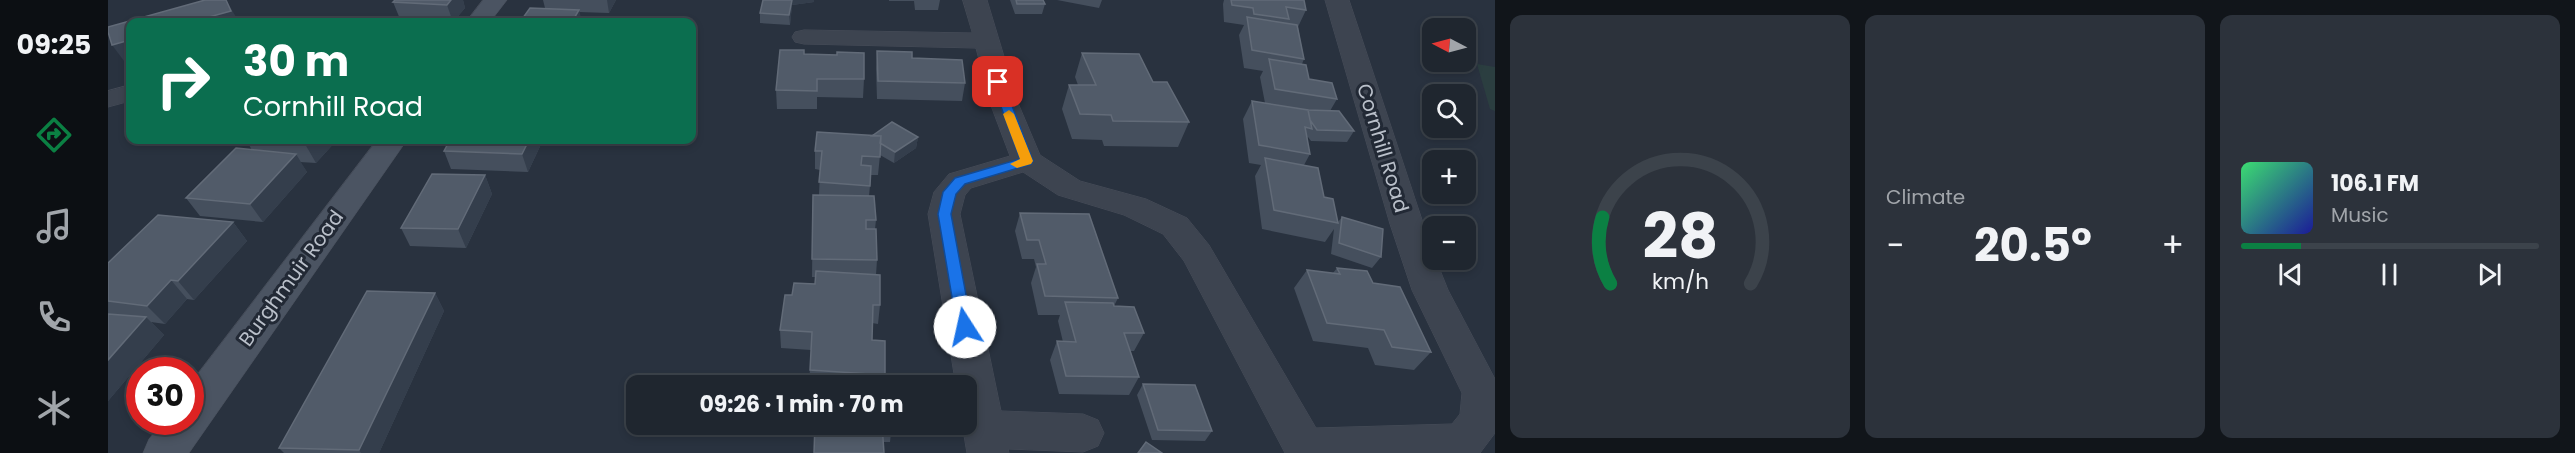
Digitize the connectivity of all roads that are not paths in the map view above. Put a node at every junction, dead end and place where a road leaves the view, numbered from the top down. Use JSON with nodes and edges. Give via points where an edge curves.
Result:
{"nodes":[{"id":1,"x":495,"y":0,"type":"edge"},
{"id":2,"x":975,"y":0,"type":"edge"},
{"id":3,"x":1337,"y":0,"type":"edge"},
{"id":4,"x":481,"y":18,"type":"edge"},
{"id":5,"x":804,"y":37,"type":"dead end"},
{"id":6,"x":985,"y":41,"type":"junction"},
{"id":7,"x":126,"y":94,"type":"edge"},
{"id":8,"x":108,"y":99,"type":"edge"},
{"id":9,"x":389,"y":144,"type":"edge"},
{"id":10,"x":1027,"y":161,"type":"junction"},
{"id":11,"x":204,"y":398,"type":"edge"},
{"id":12,"x":1083,"y":433,"type":"dead end"},
{"id":13,"x":177,"y":435,"type":"edge"},
{"id":14,"x":985,"y":441,"type":"edge"},
{"id":15,"x":1306,"y":451,"type":"edge"},
{"id":16,"x":164,"y":453,"type":"edge"}],
"edges":[{"from":1,"to":4,"type":"street"},
{"from":2,"to":6,"type":"street"},
{"from":3,"to":15,"type":"street","name":"Cornhill Road","via":[[1405,222],[1430,290],[1482,393],[1480,421],[1462,443]]},
{"from":5,"to":6,"type":"street","via":[[869,28]]},
{"from":6,"to":10,"type":"street"},
{"from":7,"to":8,"type":"street"},
{"from":9,"to":11,"type":"street","name":"Burghmuir Road"},
{"from":10,"to":14,"type":"street","via":[[960,181],[950,192],[944,214]]},
{"from":10,"to":15,"type":"street","name":"Cornhill Road","via":[[1069,188],[1135,207],[1175,226],[1197,254]]},
{"from":12,"to":14,"type":"street"},
{"from":13,"to":16,"type":"street"}]}
